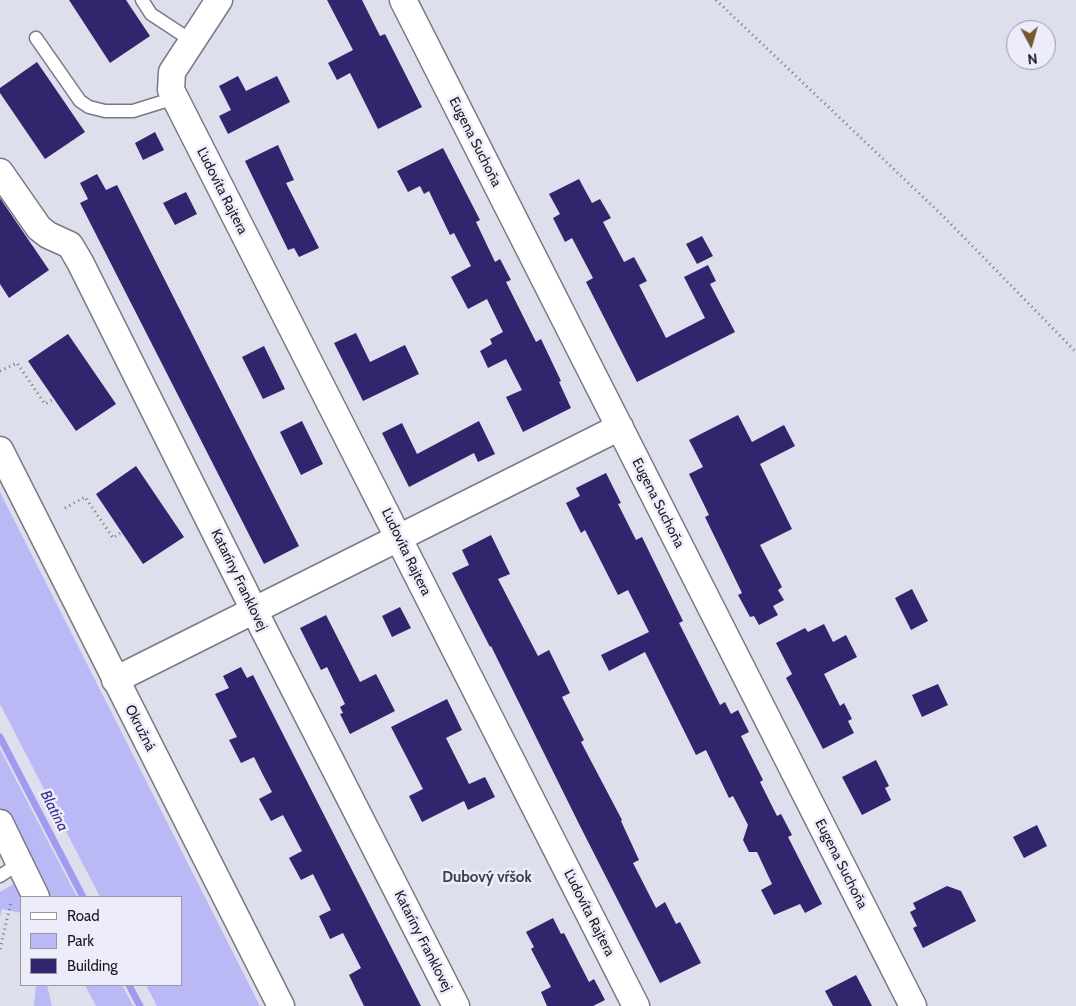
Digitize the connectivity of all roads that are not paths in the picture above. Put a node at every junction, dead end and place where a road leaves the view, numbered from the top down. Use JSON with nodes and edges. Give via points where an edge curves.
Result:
{"nodes":[{"id":1,"x":142,"y":0,"type":"edge"},
{"id":2,"x":220,"y":0,"type":"edge"},
{"id":3,"x":403,"y":0,"type":"edge"},
{"id":4,"x":36,"y":38,"type":"dead end"},
{"id":5,"x":192,"y":42,"type":"junction"},
{"id":6,"x":175,"y":98,"type":"junction"},
{"id":7,"x":0,"y":172,"type":"edge"},
{"id":8,"x":620,"y":427,"type":"junction"},
{"id":9,"x":0,"y":450,"type":"edge"},
{"id":10,"x":399,"y":538,"type":"junction"},
{"id":11,"x":254,"y":610,"type":"junction"},
{"id":12,"x":116,"y":680,"type":"junction"},
{"id":13,"x":1,"y":826,"type":"edge"},
{"id":14,"x":10,"y":869,"type":"edge"},
{"id":15,"x":23,"y":896,"type":"edge"},
{"id":16,"x":282,"y":1006,"type":"edge"},
{"id":17,"x":456,"y":1006,"type":"edge"},
{"id":18,"x":636,"y":1006,"type":"edge"},
{"id":19,"x":913,"y":1006,"type":"edge"}],
"edges":[{"from":1,"to":5,"type":"lane","via":[[151,14]]},
{"from":2,"to":5,"type":"street"},
{"from":3,"to":8,"type":"street","name":"Eugena Suchoňa"},
{"from":4,"to":6,"type":"lane","via":[[80,101],[89,108],[128,112]]},
{"from":5,"to":6,"type":"street","via":[[172,72],[171,90]]},
{"from":6,"to":10,"type":"street","name":"Ľudovíta Rajtera"},
{"from":7,"to":11,"type":"street","name":"Kataríny Franklovej","via":[[39,228],[70,246]]},
{"from":8,"to":10,"type":"street"},
{"from":8,"to":19,"type":"street","name":"Eugena Suchoňa"},
{"from":9,"to":12,"type":"street","name":"Okružná"},
{"from":10,"to":11,"type":"street"},
{"from":10,"to":18,"type":"street","name":"Ľudovíta Rajtera"},
{"from":11,"to":12,"type":"street"},
{"from":11,"to":17,"type":"street","name":"Kataríny Franklovej"},
{"from":12,"to":16,"type":"street","name":"Okružná"},
{"from":13,"to":14,"type":"street"},
{"from":14,"to":15,"type":"street"}]}
